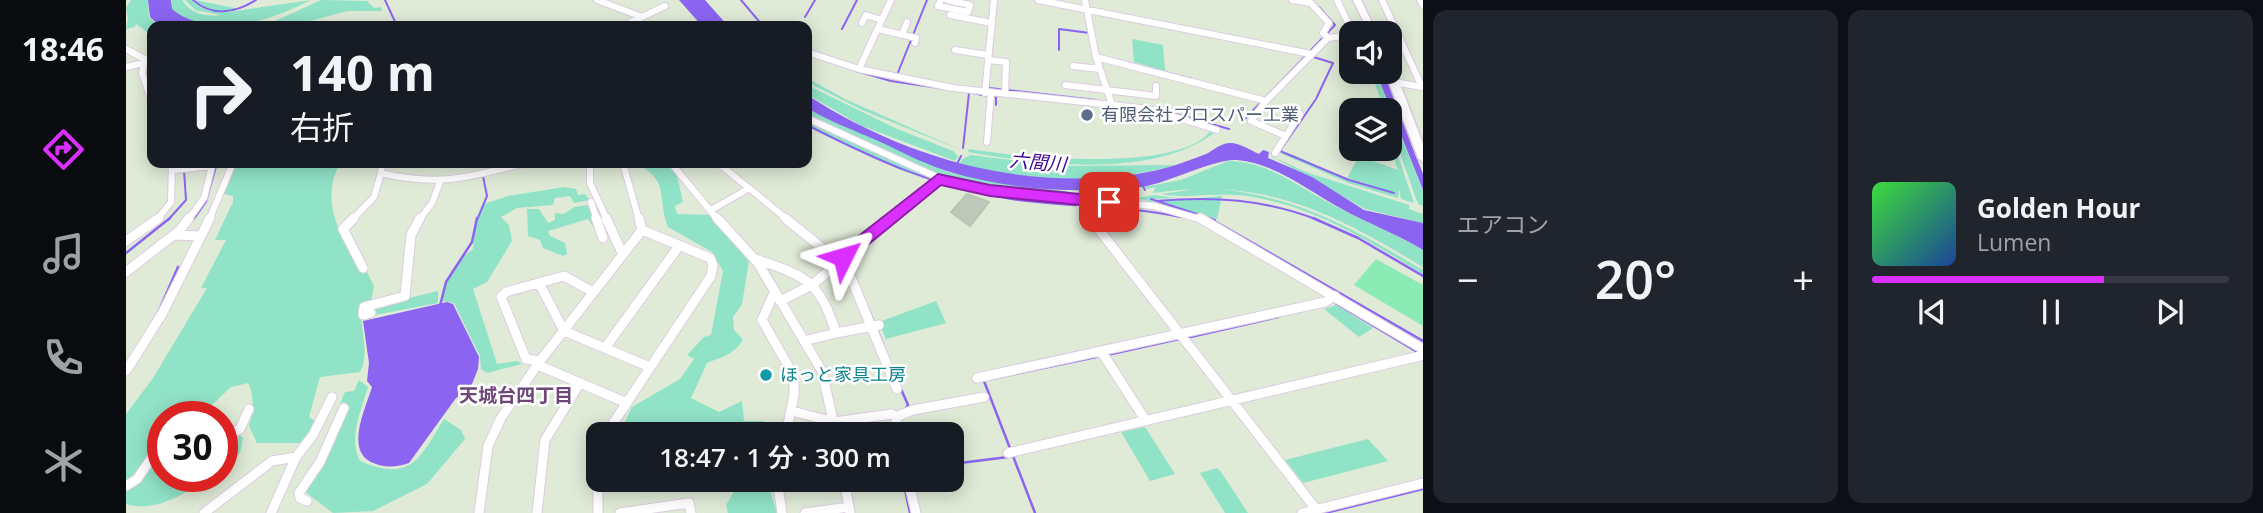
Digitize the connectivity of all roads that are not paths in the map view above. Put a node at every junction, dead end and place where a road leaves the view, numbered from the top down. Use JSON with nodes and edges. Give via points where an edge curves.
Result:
{"nodes":[{"id":1,"x":597,"y":0,"type":"edge"},
{"id":2,"x":891,"y":0,"type":"edge"},
{"id":3,"x":941,"y":0,"type":"edge"},
{"id":4,"x":947,"y":0,"type":"edge"},
{"id":5,"x":995,"y":0,"type":"edge"},
{"id":6,"x":1038,"y":0,"type":"edge"},
{"id":7,"x":1292,"y":0,"type":"edge"},
{"id":8,"x":1337,"y":0,"type":"edge"},
{"id":9,"x":1357,"y":0,"type":"edge"},
{"id":10,"x":1382,"y":0,"type":"edge"},
{"id":11,"x":1420,"y":0,"type":"edge"},
{"id":12,"x":1309,"y":1,"type":"edge"},
{"id":13,"x":1423,"y":5,"type":"edge"},
{"id":14,"x":665,"y":6,"type":"dead end"},
{"id":15,"x":1086,"y":7,"type":"edge"},
{"id":16,"x":950,"y":15,"type":"dead end"},
{"id":17,"x":642,"y":17,"type":"junction"},
{"id":18,"x":882,"y":20,"type":"junction"},
{"id":19,"x":634,"y":21,"type":"edge"},
{"id":20,"x":1348,"y":21,"type":"edge"},
{"id":21,"x":1367,"y":21,"type":"edge"},
{"id":22,"x":1392,"y":21,"type":"edge"},
{"id":23,"x":907,"y":22,"type":"dead end"},
{"id":24,"x":862,"y":23,"type":"dead end"},
{"id":25,"x":992,"y":23,"type":"junction"},
{"id":26,"x":878,"y":29,"type":"junction"},
{"id":27,"x":902,"y":35,"type":"junction"},
{"id":28,"x":1326,"y":36,"type":"junction"},
{"id":29,"x":1339,"y":38,"type":"edge"},
{"id":30,"x":914,"y":39,"type":"dead end"},
{"id":31,"x":1402,"y":43,"type":"edge"},
{"id":32,"x":126,"y":49,"type":"edge"},
{"id":33,"x":955,"y":50,"type":"dead end"},
{"id":34,"x":1308,"y":53,"type":"junction"},
{"id":35,"x":812,"y":54,"type":"edge"},
{"id":36,"x":1096,"y":57,"type":"junction"},
{"id":37,"x":989,"y":59,"type":"junction"},
{"id":38,"x":1410,"y":61,"type":"junction"},
{"id":39,"x":145,"y":63,"type":"edge"},
{"id":40,"x":1423,"y":63,"type":"edge"},
{"id":41,"x":1073,"y":66,"type":"dead end"},
{"id":42,"x":126,"y":67,"type":"edge"},
{"id":43,"x":859,"y":69,"type":"junction"},
{"id":44,"x":1100,"y":69,"type":"junction"},
{"id":45,"x":1402,"y":83,"type":"edge"},
{"id":46,"x":1395,"y":84,"type":"edge"},
{"id":47,"x":1065,"y":85,"type":"dead end"},
{"id":48,"x":1156,"y":86,"type":"dead end"},
{"id":49,"x":1423,"y":87,"type":"edge"},
{"id":50,"x":147,"y":88,"type":"edge"},
{"id":51,"x":1005,"y":91,"type":"junction"},
{"id":52,"x":1106,"y":91,"type":"junction"},
{"id":53,"x":988,"y":93,"type":"junction"},
{"id":54,"x":1263,"y":100,"type":"junction"},
{"id":55,"x":1111,"y":103,"type":"junction"},
{"id":56,"x":1300,"y":114,"type":"dead end"},
{"id":57,"x":812,"y":120,"type":"edge"},
{"id":58,"x":1411,"y":129,"type":"junction"},
{"id":59,"x":1217,"y":130,"type":"dead end"},
{"id":60,"x":1423,"y":134,"type":"edge"},
{"id":61,"x":1286,"y":136,"type":"junction"},
{"id":62,"x":987,"y":142,"type":"dead end"},
{"id":63,"x":1275,"y":153,"type":"dead end"},
{"id":64,"x":1423,"y":158,"type":"edge"},
{"id":65,"x":173,"y":168,"type":"edge"},
{"id":66,"x":212,"y":168,"type":"edge"},
{"id":67,"x":231,"y":168,"type":"edge"},
{"id":68,"x":382,"y":168,"type":"edge"},
{"id":69,"x":503,"y":168,"type":"edge"},
{"id":70,"x":590,"y":168,"type":"edge"},
{"id":71,"x":624,"y":168,"type":"edge"},
{"id":72,"x":675,"y":168,"type":"edge"},
{"id":73,"x":724,"y":168,"type":"edge"},
{"id":74,"x":381,"y":173,"type":"junction"},
{"id":75,"x":937,"y":181,"type":"junction"},
{"id":76,"x":440,"y":182,"type":"junction"},
{"id":77,"x":748,"y":189,"type":"junction"},
{"id":78,"x":591,"y":202,"type":"dead end"},
{"id":79,"x":1079,"y":206,"type":"junction"},
{"id":80,"x":710,"y":209,"type":"junction"},
{"id":81,"x":642,"y":230,"type":"junction"},
{"id":82,"x":178,"y":235,"type":"junction"},
{"id":83,"x":201,"y":236,"type":"junction"},
{"id":84,"x":603,"y":237,"type":"dead end"},
{"id":85,"x":126,"y":241,"type":"edge"},
{"id":86,"x":679,"y":246,"type":"junction"},
{"id":87,"x":623,"y":255,"type":"junction"},
{"id":88,"x":755,"y":259,"type":"junction"},
{"id":89,"x":840,"y":260,"type":"junction"},
{"id":90,"x":363,"y":268,"type":"dead end"},
{"id":91,"x":126,"y":272,"type":"edge"},
{"id":92,"x":539,"y":283,"type":"junction"},
{"id":93,"x":812,"y":285,"type":"junction"},
{"id":94,"x":775,"y":291,"type":"junction"},
{"id":95,"x":593,"y":292,"type":"junction"},
{"id":96,"x":1332,"y":299,"type":"junction"},
{"id":97,"x":780,"y":301,"type":"junction"},
{"id":98,"x":371,"y":313,"type":"dead end"},
{"id":99,"x":876,"y":325,"type":"junction"},
{"id":100,"x":564,"y":331,"type":"junction"},
{"id":101,"x":836,"y":333,"type":"junction"},
{"id":102,"x":1183,"y":336,"type":"junction"},
{"id":103,"x":804,"y":341,"type":"junction"},
{"id":104,"x":605,"y":348,"type":"junction"},
{"id":105,"x":1422,"y":352,"type":"edge"},
{"id":106,"x":1103,"y":354,"type":"junction"},
{"id":107,"x":539,"y":363,"type":"junction"},
{"id":108,"x":650,"y":367,"type":"junction"},
{"id":109,"x":126,"y":371,"type":"edge"},
{"id":110,"x":977,"y":378,"type":"dead end"},
{"id":111,"x":580,"y":383,"type":"junction"},
{"id":112,"x":897,"y":389,"type":"dead end"},
{"id":113,"x":332,"y":397,"type":"dead end"},
{"id":114,"x":985,"y":397,"type":"dead end"},
{"id":115,"x":1234,"y":402,"type":"junction"},
{"id":116,"x":627,"y":403,"type":"junction"},
{"id":117,"x":344,"y":408,"type":"dead end"},
{"id":118,"x":249,"y":409,"type":"dead end"},
{"id":119,"x":792,"y":411,"type":"junction"},
{"id":120,"x":895,"y":416,"type":"junction"},
{"id":121,"x":1146,"y":421,"type":"junction"},
{"id":122,"x":614,"y":422,"type":"edge"},
{"id":123,"x":789,"y":422,"type":"edge"},
{"id":124,"x":834,"y":422,"type":"junction"},
{"id":125,"x":896,"y":422,"type":"edge"},
{"id":126,"x":238,"y":430,"type":"edge"},
{"id":127,"x":313,"y":435,"type":"junction"},
{"id":128,"x":331,"y":436,"type":"junction"},
{"id":129,"x":1011,"y":452,"type":"dead end"},
{"id":130,"x":296,"y":457,"type":"junction"},
{"id":131,"x":147,"y":465,"type":"edge"},
{"id":132,"x":1423,"y":483,"type":"edge"},
{"id":133,"x":126,"y":486,"type":"edge"},
{"id":134,"x":598,"y":492,"type":"edge"},
{"id":135,"x":779,"y":492,"type":"edge"},
{"id":136,"x":846,"y":492,"type":"edge"},
{"id":137,"x":911,"y":492,"type":"edge"},
{"id":138,"x":307,"y":501,"type":"dead end"},
{"id":139,"x":849,"y":510,"type":"edge"},
{"id":140,"x":1319,"y":510,"type":"edge"},
{"id":141,"x":204,"y":513,"type":"edge"},
{"id":142,"x":271,"y":513,"type":"edge"},
{"id":143,"x":479,"y":513,"type":"edge"},
{"id":144,"x":537,"y":513,"type":"edge"},
{"id":145,"x":598,"y":513,"type":"edge"},
{"id":146,"x":620,"y":513,"type":"edge"},
{"id":147,"x":691,"y":513,"type":"edge"},
{"id":148,"x":782,"y":513,"type":"edge"},
{"id":149,"x":805,"y":513,"type":"edge"},
{"id":150,"x":916,"y":513,"type":"edge"},
{"id":151,"x":1302,"y":513,"type":"edge"}],
"edges":[{"from":1,"to":17,"type":"street"},
{"from":2,"to":18,"type":"street"},
{"from":3,"to":4,"type":"street","via":[[938,6],[968,12],[970,5]]},
{"from":5,"to":25,"type":"street"},
{"from":6,"to":15,"type":"street"},
{"from":7,"to":12,"type":"street"},
{"from":8,"to":20,"type":"street"},
{"from":9,"to":21,"type":"main road"},
{"from":10,"to":22,"type":"street"},
{"from":11,"to":13,"type":"street"},
{"from":12,"to":28,"type":"street","via":[[1329,23]]},
{"from":14,"to":17,"type":"street"},
{"from":15,"to":34,"type":"street"},
{"from":15,"to":36,"type":"street"},
{"from":16,"to":25,"type":"street"},
{"from":17,"to":19,"type":"street"},
{"from":18,"to":24,"type":"street","via":[[866,15]]},
{"from":18,"to":26,"type":"street"},
{"from":23,"to":27,"type":"street"},
{"from":25,"to":37,"type":"street"},
{"from":26,"to":27,"type":"street"},
{"from":26,"to":43,"type":"street"},
{"from":27,"to":30,"type":"street"},
{"from":28,"to":29,"type":"street"},
{"from":28,"to":34,"type":"street"},
{"from":31,"to":38,"type":"street"},
{"from":32,"to":39,"type":"street"},
{"from":33,"to":37,"type":"street"},
{"from":34,"to":54,"type":"street"},
{"from":35,"to":43,"type":"street"},
{"from":36,"to":44,"type":"street"},
{"from":36,"to":54,"type":"street"},
{"from":37,"to":51,"type":"street","via":[[1006,62]]},
{"from":37,"to":53,"type":"street"},
{"from":38,"to":40,"type":"street"},
{"from":38,"to":49,"type":"street"},
{"from":39,"to":42,"type":"street"},
{"from":39,"to":50,"type":"street","via":[[142,73]]},
{"from":41,"to":44,"type":"street"},
{"from":43,"to":53,"type":"street"},
{"from":44,"to":52,"type":"street"},
{"from":45,"to":49,"type":"street"},
{"from":46,"to":58,"type":"main road"},
{"from":47,"to":52,"type":"street"},
{"from":48,"to":52,"type":"street","via":[[1156,96]]},
{"from":51,"to":53,"type":"street"},
{"from":51,"to":55,"type":"street"},
{"from":52,"to":55,"type":"street"},
{"from":53,"to":62,"type":"street"},
{"from":54,"to":61,"type":"street","via":[[1251,121]]},
{"from":55,"to":59,"type":"street","via":[[1161,112]]},
{"from":56,"to":61,"type":"street"},
{"from":57,"to":75,"type":"street"},
{"from":58,"to":60,"type":"street"},
{"from":58,"to":64,"type":"main road"},
{"from":61,"to":63,"type":"street"},
{"from":65,"to":85,"type":"street","via":[[176,188],[169,207]]},
{"from":66,"to":82,"type":"street","via":[[204,198]]},
{"from":67,"to":83,"type":"street"},
{"from":68,"to":74,"type":"street"},
{"from":69,"to":76,"type":"street"},
{"from":70,"to":87,"type":"street","via":[[590,183]]},
{"from":71,"to":81,"type":"street"},
{"from":72,"to":80,"type":"street"},
{"from":73,"to":77,"type":"street"},
{"from":74,"to":76,"type":"street"},
{"from":74,"to":90,"type":"street","via":[[374,197],[343,229]]},
{"from":75,"to":79,"type":"street"},
{"from":75,"to":89,"type":"street"},
{"from":76,"to":98,"type":"street","via":[[411,235],[405,296],[364,307],[363,315]]},
{"from":77,"to":80,"type":"street"},
{"from":77,"to":89,"type":"street"},
{"from":78,"to":84,"type":"street"},
{"from":79,"to":96,"type":"street","via":[[1161,207],[1200,218]]},
{"from":79,"to":102,"type":"street"},
{"from":80,"to":88,"type":"street"},
{"from":81,"to":86,"type":"street"},
{"from":81,"to":87,"type":"street"},
{"from":82,"to":83,"type":"street"},
{"from":82,"to":91,"type":"street"},
{"from":83,"to":109,"type":"street","via":[[147,342]]},
{"from":86,"to":104,"type":"street"},
{"from":86,"to":108,"type":"street","via":[[709,258],[711,276]]},
{"from":87,"to":95,"type":"street"},
{"from":88,"to":93,"type":"street","via":[[796,273]]},
{"from":88,"to":94,"type":"street"},
{"from":89,"to":93,"type":"street"},
{"from":89,"to":99,"type":"street"},
{"from":92,"to":95,"type":"street","via":[[564,276]]},
{"from":92,"to":100,"type":"street"},
{"from":92,"to":107,"type":"street","via":[[501,297],[526,359]]},
{"from":93,"to":97,"type":"street"},
{"from":93,"to":101,"type":"street","via":[[825,299]]},
{"from":94,"to":97,"type":"street"},
{"from":94,"to":119,"type":"street","via":[[762,320],[794,376]]},
{"from":95,"to":100,"type":"street"},
{"from":96,"to":102,"type":"street"},
{"from":96,"to":105,"type":"street"},
{"from":97,"to":103,"type":"street"},
{"from":99,"to":101,"type":"street"},
{"from":99,"to":112,"type":"street"},
{"from":100,"to":104,"type":"street"},
{"from":100,"to":107,"type":"street"},
{"from":101,"to":103,"type":"street"},
{"from":102,"to":106,"type":"street"},
{"from":102,"to":115,"type":"street"},
{"from":103,"to":124,"type":"street","via":[[827,383]]},
{"from":104,"to":108,"type":"street"},
{"from":105,"to":115,"type":"street"},
{"from":106,"to":110,"type":"street"},
{"from":106,"to":121,"type":"street"},
{"from":107,"to":111,"type":"street"},
{"from":107,"to":143,"type":"street","via":[[501,418],[488,446]]},
{"from":108,"to":116,"type":"street"},
{"from":111,"to":116,"type":"street"},
{"from":111,"to":144,"type":"street","via":[[545,440]]},
{"from":113,"to":127,"type":"street"},
{"from":114,"to":120,"type":"street"},
{"from":115,"to":121,"type":"street"},
{"from":115,"to":140,"type":"street"},
{"from":116,"to":122,"type":"street"},
{"from":117,"to":128,"type":"street"},
{"from":118,"to":126,"type":"street"},
{"from":119,"to":123,"type":"street"},
{"from":119,"to":124,"type":"street"},
{"from":120,"to":124,"type":"street"},
{"from":120,"to":125,"type":"street"},
{"from":121,"to":129,"type":"street"},
{"from":127,"to":128,"type":"street"},
{"from":127,"to":130,"type":"street"},
{"from":128,"to":138,"type":"street","via":[[299,493]]},
{"from":130,"to":141,"type":"street","via":[[272,461]]},
{"from":130,"to":142,"type":"street"},
{"from":131,"to":133,"type":"street"},
{"from":132,"to":140,"type":"street"},
{"from":134,"to":145,"type":"street"},
{"from":135,"to":148,"type":"street"},
{"from":136,"to":139,"type":"street"},
{"from":137,"to":150,"type":"street"},
{"from":139,"to":149,"type":"street"},
{"from":140,"to":151,"type":"street"},
{"from":146,"to":147,"type":"street","via":[[689,503]]}]}
